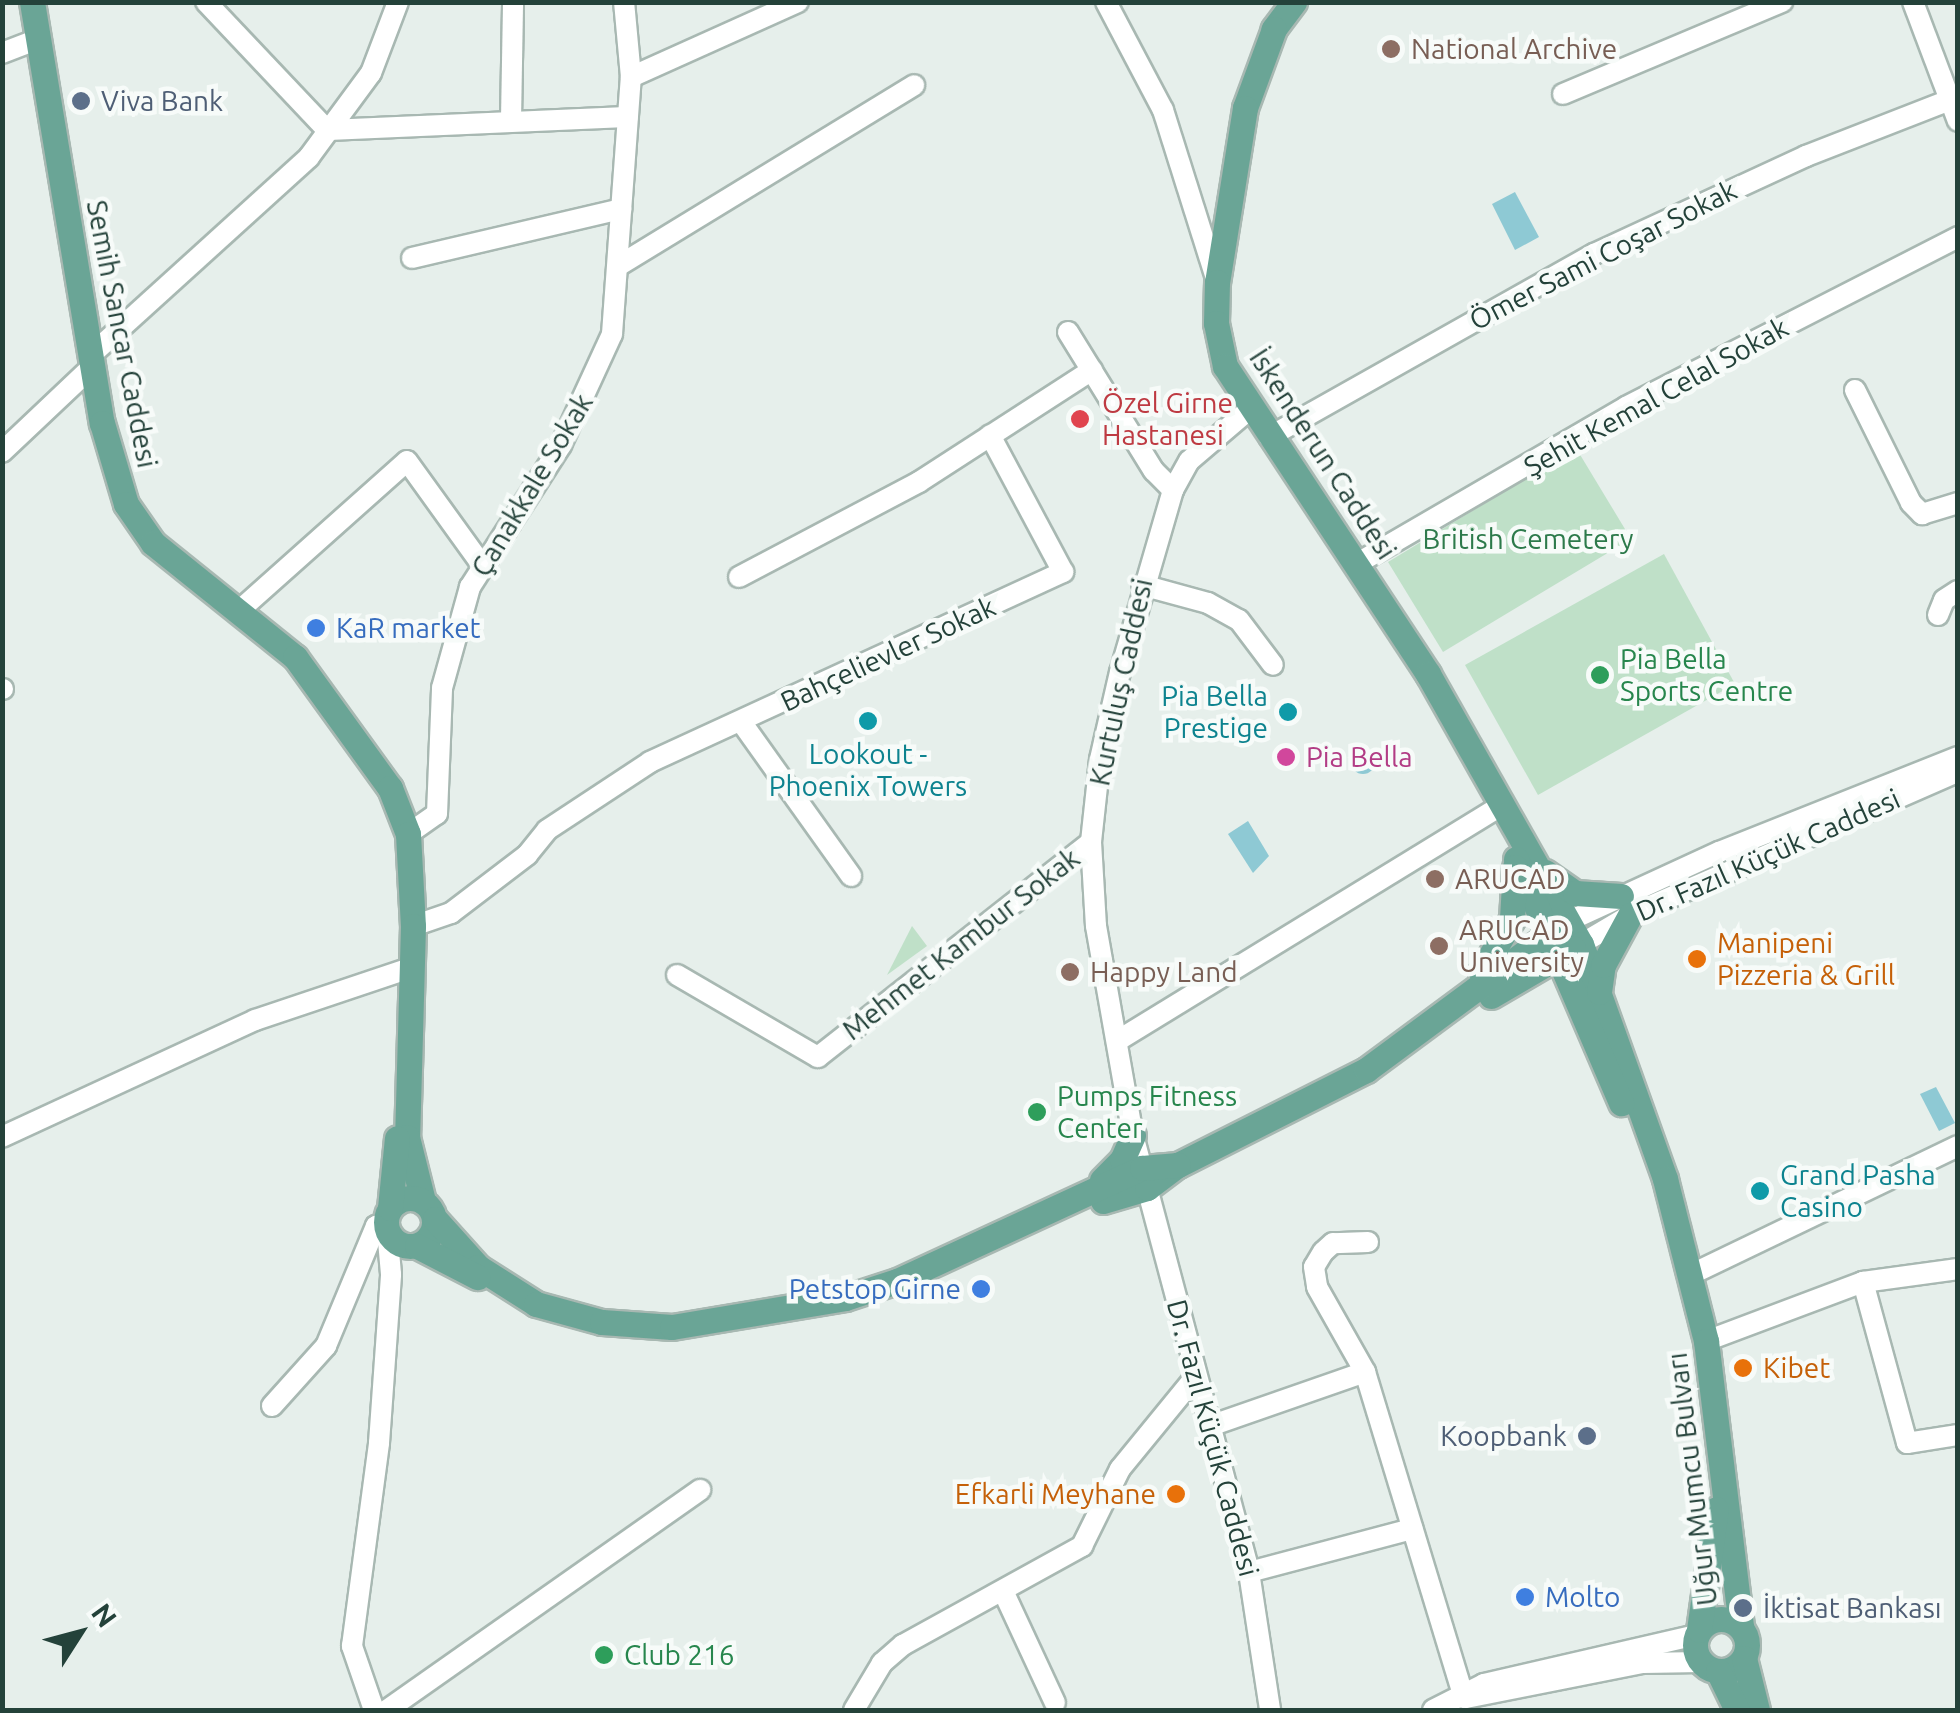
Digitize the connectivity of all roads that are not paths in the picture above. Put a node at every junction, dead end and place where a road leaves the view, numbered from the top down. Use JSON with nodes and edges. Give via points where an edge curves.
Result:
{"nodes":[{"id":1,"x":32,"y":2,"type":"edge"},
{"id":2,"x":206,"y":2,"type":"edge"},
{"id":3,"x":398,"y":2,"type":"edge"},
{"id":4,"x":513,"y":2,"type":"edge"},
{"id":5,"x":624,"y":2,"type":"edge"},
{"id":6,"x":798,"y":2,"type":"edge"},
{"id":7,"x":1106,"y":2,"type":"edge"},
{"id":8,"x":1294,"y":2,"type":"edge"},
{"id":9,"x":1782,"y":2,"type":"edge"},
{"id":10,"x":1913,"y":2,"type":"edge"},
{"id":11,"x":38,"y":38,"type":"junction"},
{"id":12,"x":2,"y":53,"type":"edge"},
{"id":13,"x":631,"y":77,"type":"junction"},
{"id":14,"x":914,"y":85,"type":"dead end"},
{"id":15,"x":1563,"y":94,"type":"dead end"},
{"id":16,"x":1950,"y":100,"type":"junction"},
{"id":17,"x":628,"y":117,"type":"junction"},
{"id":18,"x":511,"y":120,"type":"junction"},
{"id":19,"x":1958,"y":121,"type":"edge"},
{"id":20,"x":327,"y":130,"type":"junction"},
{"id":21,"x":621,"y":209,"type":"junction"},
{"id":22,"x":1958,"y":236,"type":"edge"},
{"id":23,"x":412,"y":258,"type":"dead end"},
{"id":24,"x":618,"y":266,"type":"junction"},
{"id":25,"x":1217,"y":282,"type":"junction"},
{"id":26,"x":1068,"y":332,"type":"dead end"},
{"id":27,"x":92,"y":360,"type":"junction"},
{"id":28,"x":1092,"y":370,"type":"junction"},
{"id":29,"x":1855,"y":390,"type":"dead end"},
{"id":30,"x":1250,"y":408,"type":"junction"},
{"id":31,"x":990,"y":435,"type":"junction"},
{"id":32,"x":1269,"y":437,"type":"junction"},
{"id":33,"x":2,"y":452,"type":"edge"},
{"id":34,"x":1173,"y":490,"type":"junction"},
{"id":35,"x":1958,"y":504,"type":"edge"},
{"id":36,"x":1358,"y":563,"type":"junction"},
{"id":37,"x":482,"y":565,"type":"junction"},
{"id":38,"x":739,"y":577,"type":"dead end"},
{"id":39,"x":1142,"y":585,"type":"junction"},
{"id":40,"x":1958,"y":592,"type":"edge"},
{"id":41,"x":241,"y":609,"type":"junction"},
{"id":42,"x":1938,"y":615,"type":"dead end"},
{"id":43,"x":1272,"y":665,"type":"dead end"},
{"id":44,"x":742,"y":723,"type":"junction"},
{"id":45,"x":1958,"y":757,"type":"edge"},
{"id":46,"x":1958,"y":772,"type":"edge"},
{"id":47,"x":1500,"y":806,"type":"junction"},
{"id":48,"x":408,"y":834,"type":"junction"},
{"id":49,"x":1091,"y":842,"type":"junction"},
{"id":50,"x":1521,"y":852,"type":"junction"},
{"id":51,"x":850,"y":876,"type":"dead end"},
{"id":52,"x":1626,"y":905,"type":"junction"},
{"id":53,"x":413,"y":926,"type":"junction"},
{"id":54,"x":1564,"y":938,"type":"junction"},
{"id":55,"x":410,"y":968,"type":"junction"},
{"id":56,"x":676,"y":975,"type":"dead end"},
{"id":57,"x":1512,"y":981,"type":"junction"},
{"id":58,"x":1599,"y":992,"type":"junction"},
{"id":59,"x":1460,"y":1001,"type":"junction"},
{"id":60,"x":1594,"y":1039,"type":"junction"},
{"id":61,"x":1118,"y":1041,"type":"junction"},
{"id":62,"x":1396,"y":1050,"type":"junction"},
{"id":63,"x":406,"y":1108,"type":"junction"},
{"id":64,"x":1133,"y":1135,"type":"junction"},
{"id":65,"x":2,"y":1137,"type":"edge"},
{"id":66,"x":1958,"y":1146,"type":"edge"},
{"id":67,"x":1648,"y":1152,"type":"junction"},
{"id":68,"x":1144,"y":1178,"type":"junction"},
{"id":69,"x":1078,"y":1199,"type":"junction"},
{"id":70,"x":429,"y":1210,"type":"junction"},
{"id":71,"x":1054,"y":1211,"type":"junction"},
{"id":72,"x":388,"y":1220,"type":"junction"},
{"id":73,"x":1368,"y":1242,"type":"dead end"},
{"id":74,"x":412,"y":1246,"type":"junction"},
{"id":75,"x":1958,"y":1269,"type":"edge"},
{"id":76,"x":391,"y":1274,"type":"junction"},
{"id":77,"x":1690,"y":1275,"type":"junction"},
{"id":78,"x":1863,"y":1282,"type":"junction"},
{"id":79,"x":506,"y":1286,"type":"junction"},
{"id":80,"x":1706,"y":1341,"type":"junction"},
{"id":81,"x":1365,"y":1372,"type":"junction"},
{"id":82,"x":1196,"y":1376,"type":"junction"},
{"id":83,"x":272,"y":1406,"type":"dead end"},
{"id":84,"x":1210,"y":1426,"type":"junction"},
{"id":85,"x":1958,"y":1435,"type":"edge"},
{"id":86,"x":700,"y":1490,"type":"dead end"},
{"id":87,"x":1412,"y":1529,"type":"junction"},
{"id":88,"x":1249,"y":1572,"type":"junction"},
{"id":89,"x":1004,"y":1593,"type":"junction"},
{"id":90,"x":1741,"y":1627,"type":"junction"},
{"id":91,"x":1698,"y":1632,"type":"junction"},
{"id":92,"x":1744,"y":1658,"type":"junction"},
{"id":93,"x":1710,"y":1666,"type":"junction"},
{"id":94,"x":1591,"y":1667,"type":"junction"},
{"id":95,"x":1464,"y":1698,"type":"junction"},
{"id":96,"x":1055,"y":1703,"type":"dead end"},
{"id":97,"x":374,"y":1710,"type":"edge"},
{"id":98,"x":387,"y":1710,"type":"edge"},
{"id":99,"x":854,"y":1710,"type":"edge"},
{"id":100,"x":1270,"y":1710,"type":"edge"},
{"id":101,"x":1433,"y":1710,"type":"edge"},
{"id":102,"x":1736,"y":1710,"type":"edge"},
{"id":103,"x":1757,"y":1710,"type":"edge"}],
"edges":[{"from":1,"to":11,"type":"main road","name":"Semih Sancar Caddesi"},
{"from":2,"to":20,"type":"street"},
{"from":3,"to":20,"type":"street","via":[[371,73]]},
{"from":4,"to":18,"type":"street"},
{"from":5,"to":13,"type":"street","name":"Çanakkale Sokak"},
{"from":6,"to":13,"type":"street"},
{"from":7,"to":25,"type":"street","name":"İskenderun Caddesi","via":[[1163,110]]},
{"from":8,"to":25,"type":"main road","via":[[1274,30],[1244,108]]},
{"from":9,"to":15,"type":"street"},
{"from":10,"to":16,"type":"street"},
{"from":11,"to":12,"type":"street"},
{"from":11,"to":27,"type":"main road","name":"Semih Sancar Caddesi"},
{"from":13,"to":17,"type":"street","name":"Çanakkale Sokak"},
{"from":14,"to":24,"type":"street"},
{"from":16,"to":19,"type":"street"},
{"from":16,"to":32,"type":"street","name":"Ömer Sami Coşar Sokak","via":[[1806,156],[1594,254]]},
{"from":17,"to":18,"type":"street"},
{"from":17,"to":21,"type":"street","name":"Çanakkale Sokak"},
{"from":18,"to":20,"type":"street"},
{"from":20,"to":27,"type":"street","via":[[267,200]]},
{"from":21,"to":23,"type":"street"},
{"from":21,"to":24,"type":"street","name":"Çanakkale Sokak"},
{"from":22,"to":36,"type":"street","name":"Şehit Kemal Celal Sokak","via":[[1626,407]]},
{"from":24,"to":37,"type":"street","name":"Çanakkale Sokak","via":[[612,334],[598,373],[562,445]]},
{"from":25,"to":30,"type":"main road","name":"İskenderun Caddesi","via":[[1216,323],[1226,366]]},
{"from":26,"to":28,"type":"street"},
{"from":27,"to":33,"type":"street"},
{"from":27,"to":41,"type":"main road","name":"Semih Sancar Caddesi","via":[[126,504],[153,543]]},
{"from":28,"to":31,"type":"street"},
{"from":28,"to":34,"type":"street","via":[[1154,471]]},
{"from":29,"to":35,"type":"street","via":[[1910,503],[1922,514]]},
{"from":30,"to":32,"type":"main road","name":"İskenderun Caddesi"},
{"from":30,"to":34,"type":"street","name":"Kurtuluş Caddesi","via":[[1189,460]]},
{"from":31,"to":38,"type":"street","via":[[820,540]]},
{"from":31,"to":44,"type":"street","name":"Bahçelievler Sokak","via":[[1063,572]]},
{"from":32,"to":36,"type":"main road","name":"İskenderun Caddesi"},
{"from":34,"to":39,"type":"street","name":"Kurtuluş Caddesi"},
{"from":36,"to":47,"type":"main road","name":"İskenderun Caddesi"},
{"from":37,"to":41,"type":"street","via":[[407,461]]},
{"from":37,"to":48,"type":"street","name":"Çanakkale Sokak","via":[[444,674],[437,814]]},
{"from":39,"to":43,"type":"street","via":[[1208,603],[1239,620]]},
{"from":39,"to":49,"type":"street","name":"Kurtuluş Caddesi","via":[[1100,758]]},
{"from":40,"to":42,"type":"street","via":[[1941,603]]},
{"from":41,"to":48,"type":"main road","name":"Semih Sancar Caddesi","via":[[295,657],[390,788]]},
{"from":44,"to":51,"type":"street"},
{"from":44,"to":53,"type":"street","via":[[720,727],[608,785],[451,913]]},
{"from":45,"to":52,"type":"street","name":"Dr. Fazıl Küçük Caddesi","via":[[1756,836]]},
{"from":46,"to":52,"type":"street","name":"Dr. Fazıl Küçük Caddesi"},
{"from":47,"to":50,"type":"main road","name":"İskenderun Caddesi"},
{"from":47,"to":61,"type":"street"},
{"from":48,"to":53,"type":"main road","name":"Semih Sancar Caddesi"},
{"from":49,"to":56,"type":"street","name":"Mehmet Kambur Sokak","via":[[818,1057]]},
{"from":49,"to":61,"type":"street","name":"Kurtuluş Caddesi","via":[[1096,926]]},
{"from":50,"to":52,"type":"main road","via":[[1554,882]]},
{"from":50,"to":54,"type":"main road"},
{"from":50,"to":59,"type":"main road","via":[[1512,919]]},
{"from":52,"to":54,"type":"street","name":"Dr. Fazıl Küçük Caddesi"},
{"from":52,"to":58,"type":"main road"},
{"from":53,"to":55,"type":"main road","name":"Semih Sancar Caddesi"},
{"from":54,"to":57,"type":"main road"},
{"from":54,"to":58,"type":"main road"},
{"from":54,"to":59,"type":"main road"},
{"from":54,"to":60,"type":"main road"},
{"from":55,"to":63,"type":"main road","name":"Semih Sancar Caddesi"},
{"from":55,"to":65,"type":"street","via":[[255,1020]]},
{"from":57,"to":60,"type":"main road","via":[[1548,984]]},
{"from":57,"to":62,"type":"main road"},
{"from":58,"to":67,"type":"main road"},
{"from":59,"to":62,"type":"main road"},
{"from":60,"to":67,"type":"main road"},
{"from":61,"to":64,"type":"street","name":"Kurtuluş Caddesi"},
{"from":62,"to":68,"type":"main road","name":"Semih Sancar Caddesi","via":[[1310,1102]]},
{"from":63,"to":70,"type":"main road","name":"Semih Sancar Caddesi","via":[[411,1168]]},
{"from":63,"to":72,"type":"main road","name":"Semih Sancar Caddesi"},
{"from":64,"to":68,"type":"street","name":"Kurtuluş Caddesi"},
{"from":64,"to":69,"type":"main road","via":[[1122,1160]]},
{"from":66,"to":77,"type":"street","via":[[1820,1218]]},
{"from":67,"to":77,"type":"main road","name":"Uğur Mumcu Bulvarı"},
{"from":67,"to":91,"type":"main road","name":"Uğur Mumcu Bulvarı","via":[[1710,1450],[1717,1521]]},
{"from":68,"to":69,"type":"main road","name":"Semih Sancar Caddesi"},
{"from":68,"to":71,"type":"main road","name":"Semih Sancar Caddesi"},
{"from":68,"to":82,"type":"street","name":"Dr. Fazıl Küçük Caddesi"},
{"from":69,"to":71,"type":"main road","name":"Semih Sancar Caddesi"},
{"from":70,"to":72,"type":"main road","via":[[409,1197]]},
{"from":70,"to":74,"type":"main road","via":[[432,1233]]},
{"from":70,"to":79,"type":"main road","name":"Semih Sancar Caddesi","via":[[478,1267]]},
{"from":71,"to":79,"type":"main road","name":"Semih Sancar Caddesi","via":[[897,1281],[748,1318],[672,1327],[602,1322],[536,1304]]},
{"from":72,"to":74,"type":"main road","name":"Semih Sancar Caddesi"},
{"from":72,"to":76,"type":"street"},
{"from":72,"to":83,"type":"street","via":[[369,1241],[326,1346]]},
{"from":73,"to":81,"type":"street","via":[[1333,1243],[1314,1267],[1317,1287]]},
{"from":74,"to":76,"type":"street"},
{"from":74,"to":79,"type":"main road","name":"Semih Sancar Caddesi"},
{"from":75,"to":78,"type":"street"},
{"from":76,"to":97,"type":"street","via":[[376,1476],[352,1646]]},
{"from":77,"to":80,"type":"main road","name":"Uğur Mumcu Bulvarı"},
{"from":78,"to":80,"type":"street"},
{"from":78,"to":85,"type":"street","via":[[1907,1443]]},
{"from":80,"to":90,"type":"main road","name":"Uğur Mumcu Bulvarı"},
{"from":81,"to":84,"type":"street"},
{"from":81,"to":87,"type":"street"},
{"from":82,"to":84,"type":"street","name":"Dr. Fazıl Küçük Caddesi"},
{"from":82,"to":89,"type":"street","via":[[1120,1469],[1082,1546]]},
{"from":84,"to":88,"type":"street","name":"Dr. Fazıl Küçük Caddesi"},
{"from":86,"to":98,"type":"street"},
{"from":87,"to":88,"type":"street"},
{"from":87,"to":95,"type":"street"},
{"from":88,"to":100,"type":"street","name":"Dr. Fazıl Küçük Caddesi"},
{"from":89,"to":96,"type":"street"},
{"from":89,"to":99,"type":"street","via":[[903,1645],[882,1663]]},
{"from":90,"to":91,"type":"main road","via":[[1716,1618]]},
{"from":90,"to":92,"type":"main road","via":[[1748,1646]]},
{"from":91,"to":93,"type":"main road"},
{"from":91,"to":94,"type":"street"},
{"from":92,"to":93,"type":"main road"},
{"from":92,"to":103,"type":"main road"},
{"from":93,"to":94,"type":"street"},
{"from":93,"to":102,"type":"main road"},
{"from":94,"to":95,"type":"street"},
{"from":95,"to":101,"type":"street"}]}
